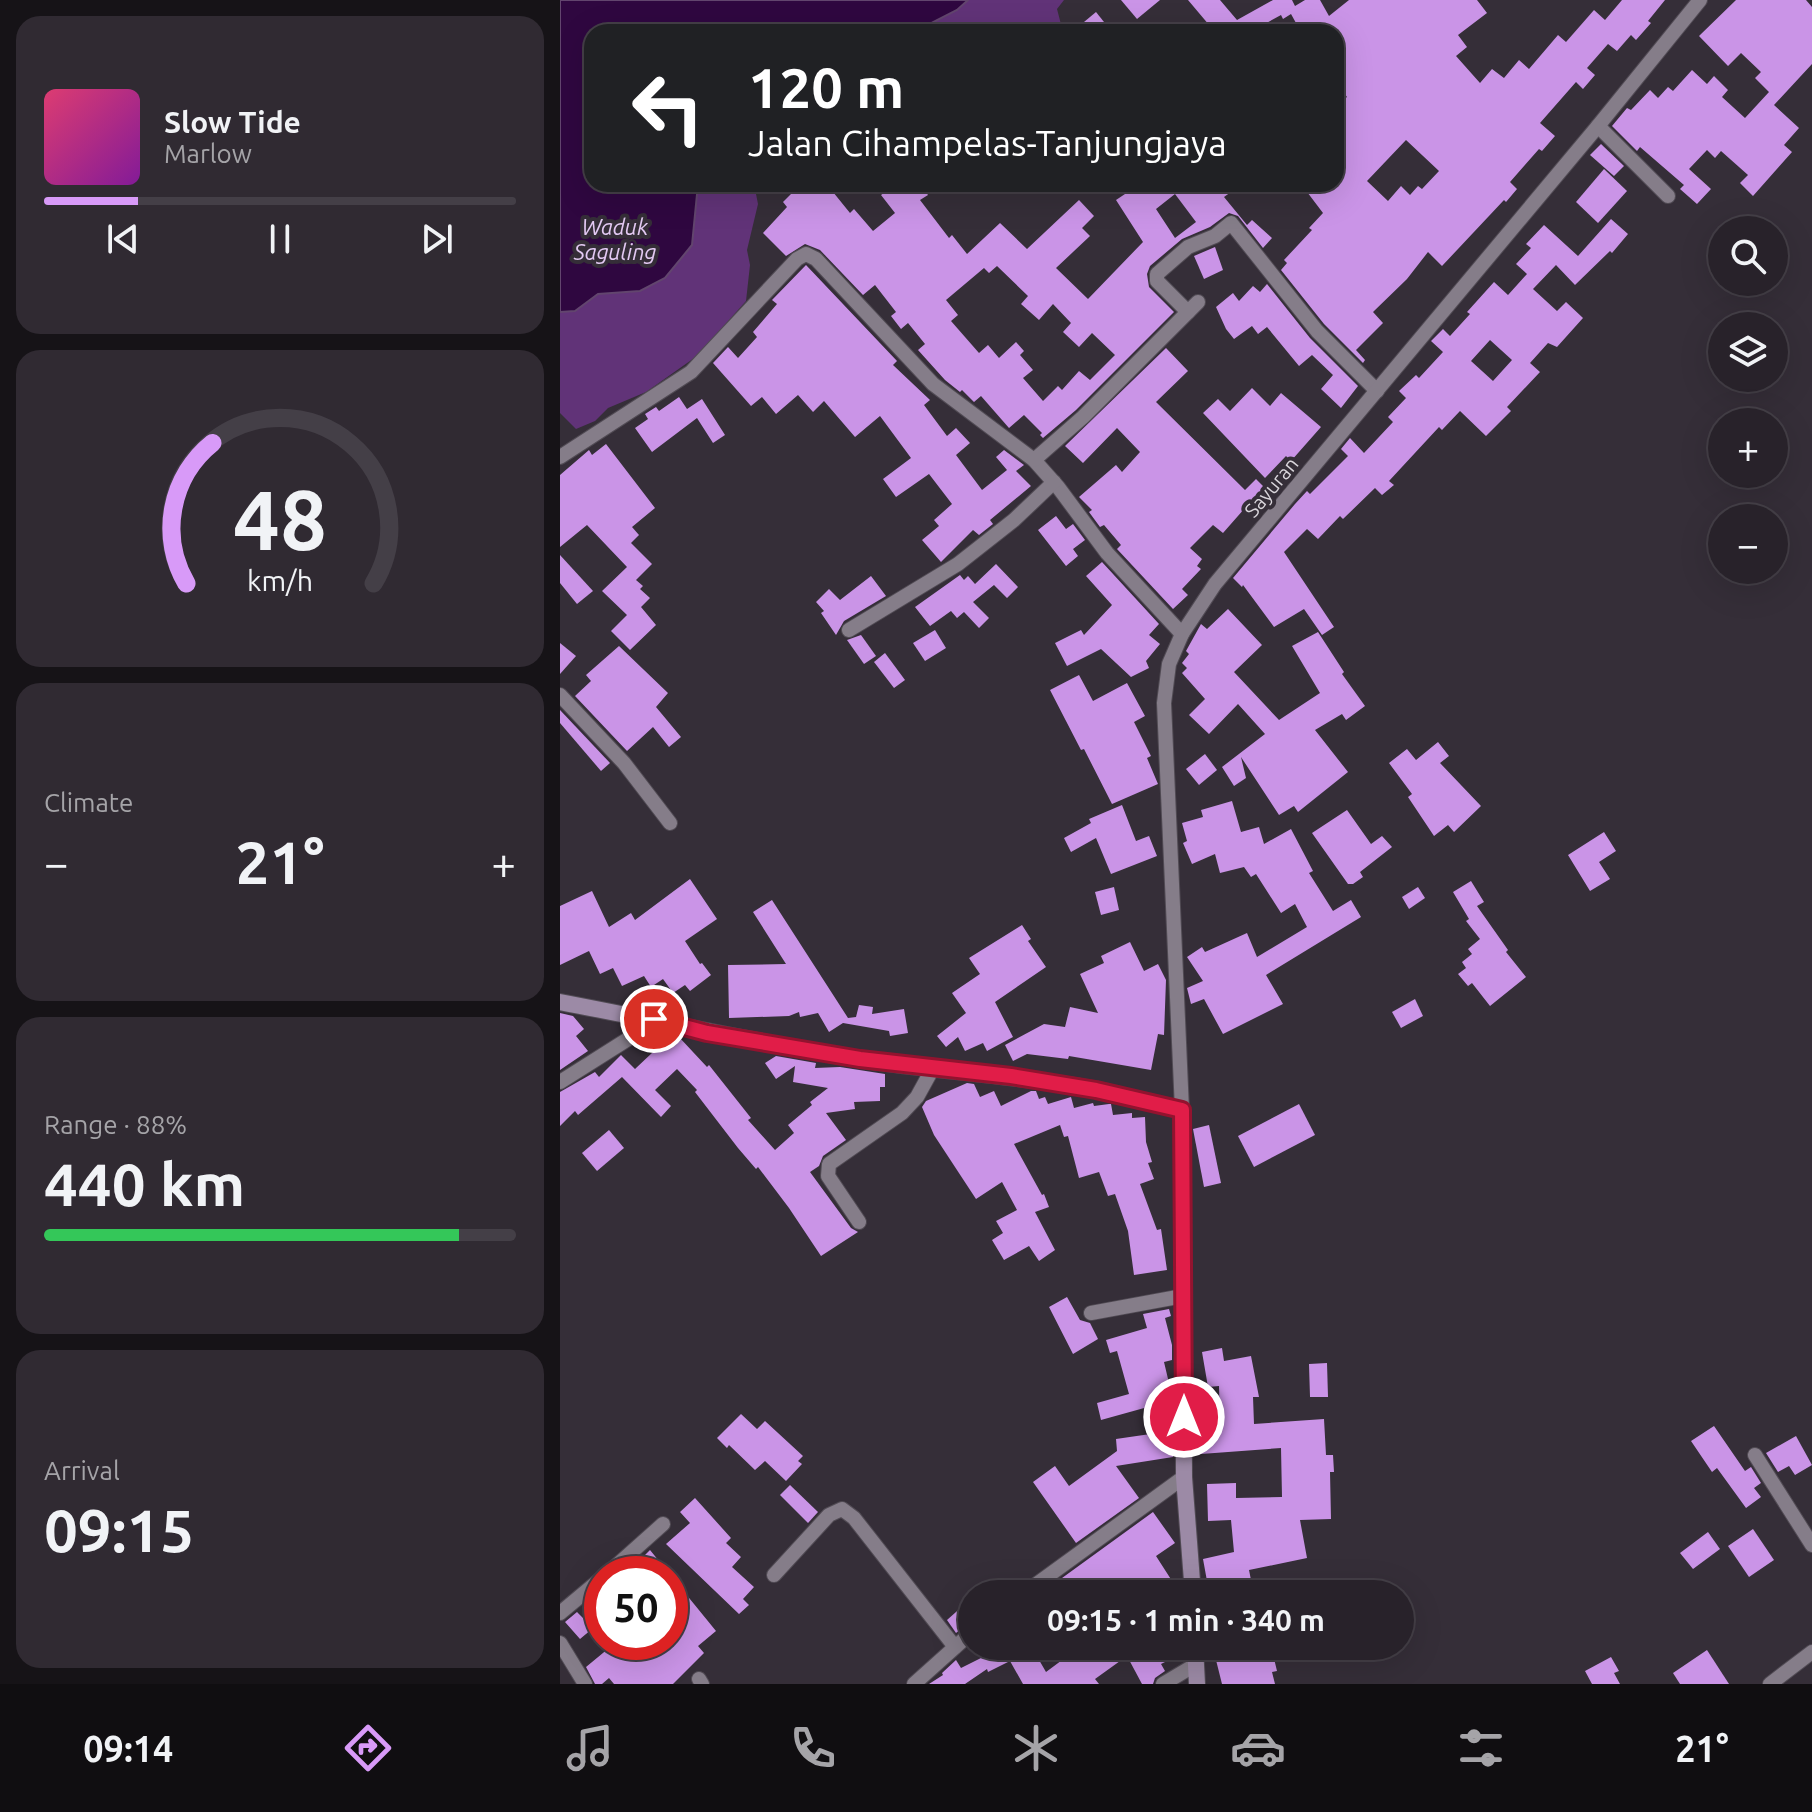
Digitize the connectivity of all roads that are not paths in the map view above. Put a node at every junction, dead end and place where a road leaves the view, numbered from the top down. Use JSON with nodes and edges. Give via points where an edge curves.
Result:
{"nodes":[{"id":1,"x":1700,"y":0,"type":"edge"},
{"id":2,"x":1598,"y":126,"type":"junction"},
{"id":3,"x":1668,"y":196,"type":"dead end"},
{"id":4,"x":1377,"y":391,"type":"junction"},
{"id":5,"x":560,"y":457,"type":"edge"},
{"id":6,"x":1034,"y":460,"type":"junction"},
{"id":7,"x":1054,"y":482,"type":"junction"},
{"id":8,"x":849,"y":630,"type":"dead end"},
{"id":9,"x":1182,"y":634,"type":"junction"},
{"id":10,"x":560,"y":695,"type":"edge"},
{"id":11,"x":670,"y":823,"type":"dead end"},
{"id":12,"x":560,"y":1002,"type":"edge"},
{"id":13,"x":654,"y":1019,"type":"junction"},
{"id":14,"x":933,"y":1068,"type":"junction"},
{"id":15,"x":560,"y":1082,"type":"edge"},
{"id":16,"x":1182,"y":1110,"type":"junction"},
{"id":17,"x":859,"y":1222,"type":"dead end"},
{"id":18,"x":1183,"y":1296,"type":"junction"},
{"id":19,"x":1091,"y":1313,"type":"dead end"},
{"id":20,"x":1755,"y":1455,"type":"dead end"},
{"id":21,"x":1184,"y":1477,"type":"junction"},
{"id":22,"x":663,"y":1524,"type":"dead end"},
{"id":23,"x":1812,"y":1545,"type":"edge"},
{"id":24,"x":627,"y":1556,"type":"edge"},
{"id":25,"x":774,"y":1575,"type":"dead end"},
{"id":26,"x":1042,"y":1580,"type":"edge"},
{"id":27,"x":1192,"y":1580,"type":"edge"},
{"id":28,"x":584,"y":1593,"type":"edge"},
{"id":29,"x":560,"y":1613,"type":"edge"},
{"id":30,"x":560,"y":1643,"type":"edge"},
{"id":31,"x":958,"y":1644,"type":"edge"},
{"id":32,"x":955,"y":1647,"type":"junction"},
{"id":33,"x":1812,"y":1652,"type":"edge"},
{"id":34,"x":1195,"y":1660,"type":"edge"},
{"id":35,"x":1195,"y":1665,"type":"junction"},
{"id":36,"x":585,"y":1684,"type":"edge"},
{"id":37,"x":914,"y":1684,"type":"edge"},
{"id":38,"x":1163,"y":1684,"type":"edge"},
{"id":39,"x":1197,"y":1684,"type":"edge"},
{"id":40,"x":1770,"y":1684,"type":"edge"}],
"edges":[{"from":1,"to":2,"type":"street","name":"Sayuran"},
{"from":2,"to":3,"type":"street"},
{"from":2,"to":4,"type":"street","name":"Sayuran"},
{"from":4,"to":6,"type":"street","via":[[1317,331],[1231,223],[1188,247],[1157,274],[1157,281],[1193,307]]},
{"from":4,"to":9,"type":"street","name":"Sayuran","via":[[1215,584]]},
{"from":5,"to":6,"type":"street","via":[[691,372],[806,254],[933,384]]},
{"from":6,"to":7,"type":"street"},
{"from":7,"to":8,"type":"street","via":[[958,564]]},
{"from":7,"to":9,"type":"street","via":[[1107,553]]},
{"from":9,"to":16,"type":"street","name":"Sayuran","via":[[1169,664],[1164,703]]},
{"from":10,"to":11,"type":"street","via":[[624,763]]},
{"from":12,"to":13,"type":"main road"},
{"from":13,"to":14,"type":"main road","via":[[737,1038]]},
{"from":13,"to":15,"type":"street"},
{"from":14,"to":16,"type":"main road","via":[[1082,1087]]},
{"from":14,"to":17,"type":"street","via":[[902,1113],[829,1164],[828,1176]]},
{"from":16,"to":18,"type":"main road"},
{"from":18,"to":19,"type":"street"},
{"from":18,"to":21,"type":"main road"},
{"from":20,"to":23,"type":"street"},
{"from":21,"to":26,"type":"street"},
{"from":21,"to":27,"type":"main road"},
{"from":22,"to":24,"type":"street"},
{"from":25,"to":32,"type":"street","via":[[829,1515],[842,1509]]},
{"from":28,"to":29,"type":"street"},
{"from":30,"to":36,"type":"street"},
{"from":31,"to":32,"type":"street"},
{"from":32,"to":37,"type":"street"},
{"from":33,"to":40,"type":"street"},
{"from":34,"to":35,"type":"main road"},
{"from":35,"to":38,"type":"street"},
{"from":35,"to":39,"type":"main road"}]}
